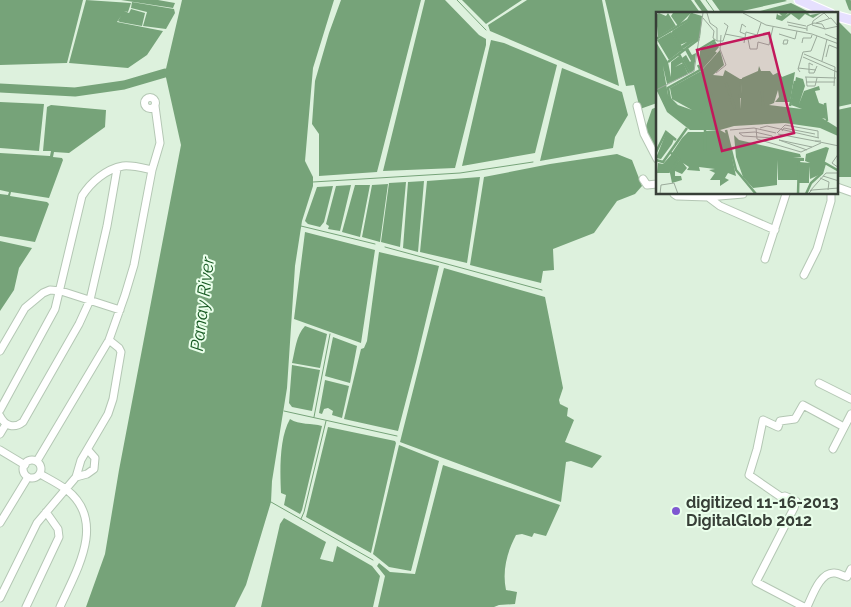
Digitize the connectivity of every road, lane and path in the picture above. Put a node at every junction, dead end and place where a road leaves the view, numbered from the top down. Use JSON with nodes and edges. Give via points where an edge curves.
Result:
{"nodes":[{"id":1,"x":799,"y":0,"type":"edge"},
{"id":2,"x":826,"y":12,"type":"edge"},
{"id":3,"x":838,"y":16,"type":"edge"},
{"id":4,"x":851,"y":20,"type":"edge"},
{"id":5,"x":154,"y":106,"type":"dead end"},
{"id":6,"x":637,"y":106,"type":"dead end"},
{"id":7,"x":656,"y":157,"type":"edge"},
{"id":8,"x":117,"y":169,"type":"junction"},
{"id":9,"x":152,"y":170,"type":"junction"},
{"id":10,"x":643,"y":179,"type":"dead end"},
{"id":11,"x":656,"y":184,"type":"edge"},
{"id":12,"x":838,"y":187,"type":"edge"},
{"id":13,"x":851,"y":192,"type":"edge"},
{"id":14,"x":676,"y":195,"type":"edge"},
{"id":15,"x":731,"y":195,"type":"edge"},
{"id":16,"x":786,"y":195,"type":"edge"},
{"id":17,"x":831,"y":195,"type":"edge"},
{"id":18,"x":708,"y":197,"type":"junction"},
{"id":19,"x":775,"y":230,"type":"junction"},
{"id":20,"x":765,"y":259,"type":"dead end"},
{"id":21,"x":804,"y":275,"type":"dead end"},
{"id":22,"x":61,"y":290,"type":"junction"},
{"id":23,"x":90,"y":300,"type":"junction"},
{"id":24,"x":120,"y":310,"type":"junction"},
{"id":25,"x":109,"y":340,"type":"junction"},
{"id":26,"x":0,"y":352,"type":"edge"},
{"id":27,"x":819,"y":383,"type":"dead end"},
{"id":28,"x":851,"y":399,"type":"edge"},
{"id":29,"x":0,"y":410,"type":"edge"},
{"id":30,"x":851,"y":414,"type":"edge"},
{"id":31,"x":0,"y":416,"type":"edge"},
{"id":32,"x":6,"y":424,"type":"junction"},
{"id":33,"x":844,"y":427,"type":"junction"},
{"id":34,"x":0,"y":434,"type":"edge"},
{"id":35,"x":833,"y":449,"type":"dead end"},
{"id":36,"x":0,"y":450,"type":"edge"},
{"id":37,"x":88,"y":450,"type":"junction"},
{"id":38,"x":37,"y":461,"type":"junction"},
{"id":39,"x":25,"y":465,"type":"junction"},
{"id":40,"x":40,"y":474,"type":"junction"},
{"id":41,"x":76,"y":476,"type":"junction"},
{"id":42,"x":28,"y":477,"type":"junction"},
{"id":43,"x":66,"y":489,"type":"junction"},
{"id":44,"x":46,"y":512,"type":"junction"},
{"id":45,"x":0,"y":523,"type":"edge"},
{"id":46,"x":851,"y":569,"type":"edge"},
{"id":47,"x":0,"y":598,"type":"edge"},
{"id":48,"x":26,"y":607,"type":"edge"},
{"id":49,"x":60,"y":607,"type":"edge"},
{"id":50,"x":806,"y":607,"type":"edge"}],
"edges":[{"from":1,"to":2,"type":"main road"},
{"from":3,"to":4,"type":"main road"},
{"from":5,"to":9,"type":"street","via":[[160,143]]},
{"from":6,"to":7,"type":"street","via":[[644,134]]},
{"from":8,"to":9,"type":"street","via":[[133,166]]},
{"from":8,"to":22,"type":"street","via":[[93,182],[82,196]]},
{"from":8,"to":23,"type":"street","via":[[108,226]]},
{"from":9,"to":24,"type":"street","via":[[134,265]]},
{"from":10,"to":11,"type":"street","via":[[647,185]]},
{"from":12,"to":13,"type":"street"},
{"from":14,"to":18,"type":"street"},
{"from":15,"to":18,"type":"street"},
{"from":16,"to":19,"type":"street"},
{"from":17,"to":21,"type":"street","via":[[817,249]]},
{"from":18,"to":19,"type":"street","via":[[720,206]]},
{"from":19,"to":20,"type":"street"},
{"from":22,"to":23,"type":"street"},
{"from":22,"to":26,"type":"street","via":[[42,293],[30,302]]},
{"from":22,"to":29,"type":"street","via":[[50,321]]},
{"from":23,"to":24,"type":"street"},
{"from":23,"to":32,"type":"street","via":[[23,422],[14,426]]},
{"from":24,"to":25,"type":"street"},
{"from":25,"to":37,"type":"street","via":[[121,352],[116,383],[111,406]]},
{"from":25,"to":38,"type":"street"},
{"from":27,"to":28,"type":"street"},
{"from":30,"to":33,"type":"street"},
{"from":31,"to":32,"type":"street"},
{"from":32,"to":34,"type":"street"},
{"from":33,"to":35,"type":"street"},
{"from":33,"to":50,"type":"street","via":[[803,405],[795,419],[780,421],[778,427],[762,420],[749,475],[781,497],[796,501],[756,582]]},
{"from":36,"to":39,"type":"street"},
{"from":37,"to":41,"type":"street"},
{"from":37,"to":41,"type":"street","via":[[94,458],[94,469]]},
{"from":38,"to":39,"type":"street","via":[[29,461]]},
{"from":38,"to":40,"type":"street","via":[[42,468]]},
{"from":39,"to":42,"type":"street"},
{"from":40,"to":42,"type":"street","via":[[36,478]]},
{"from":40,"to":43,"type":"street"},
{"from":41,"to":43,"type":"street"},
{"from":42,"to":45,"type":"street"},
{"from":43,"to":44,"type":"street"},
{"from":43,"to":49,"type":"street","via":[[84,514],[87,535],[84,552]]},
{"from":44,"to":47,"type":"street","via":[[37,523]]},
{"from":44,"to":48,"type":"street","via":[[60,537]]},
{"from":46,"to":50,"type":"street","via":[[846,577],[834,572],[822,579]]}]}
